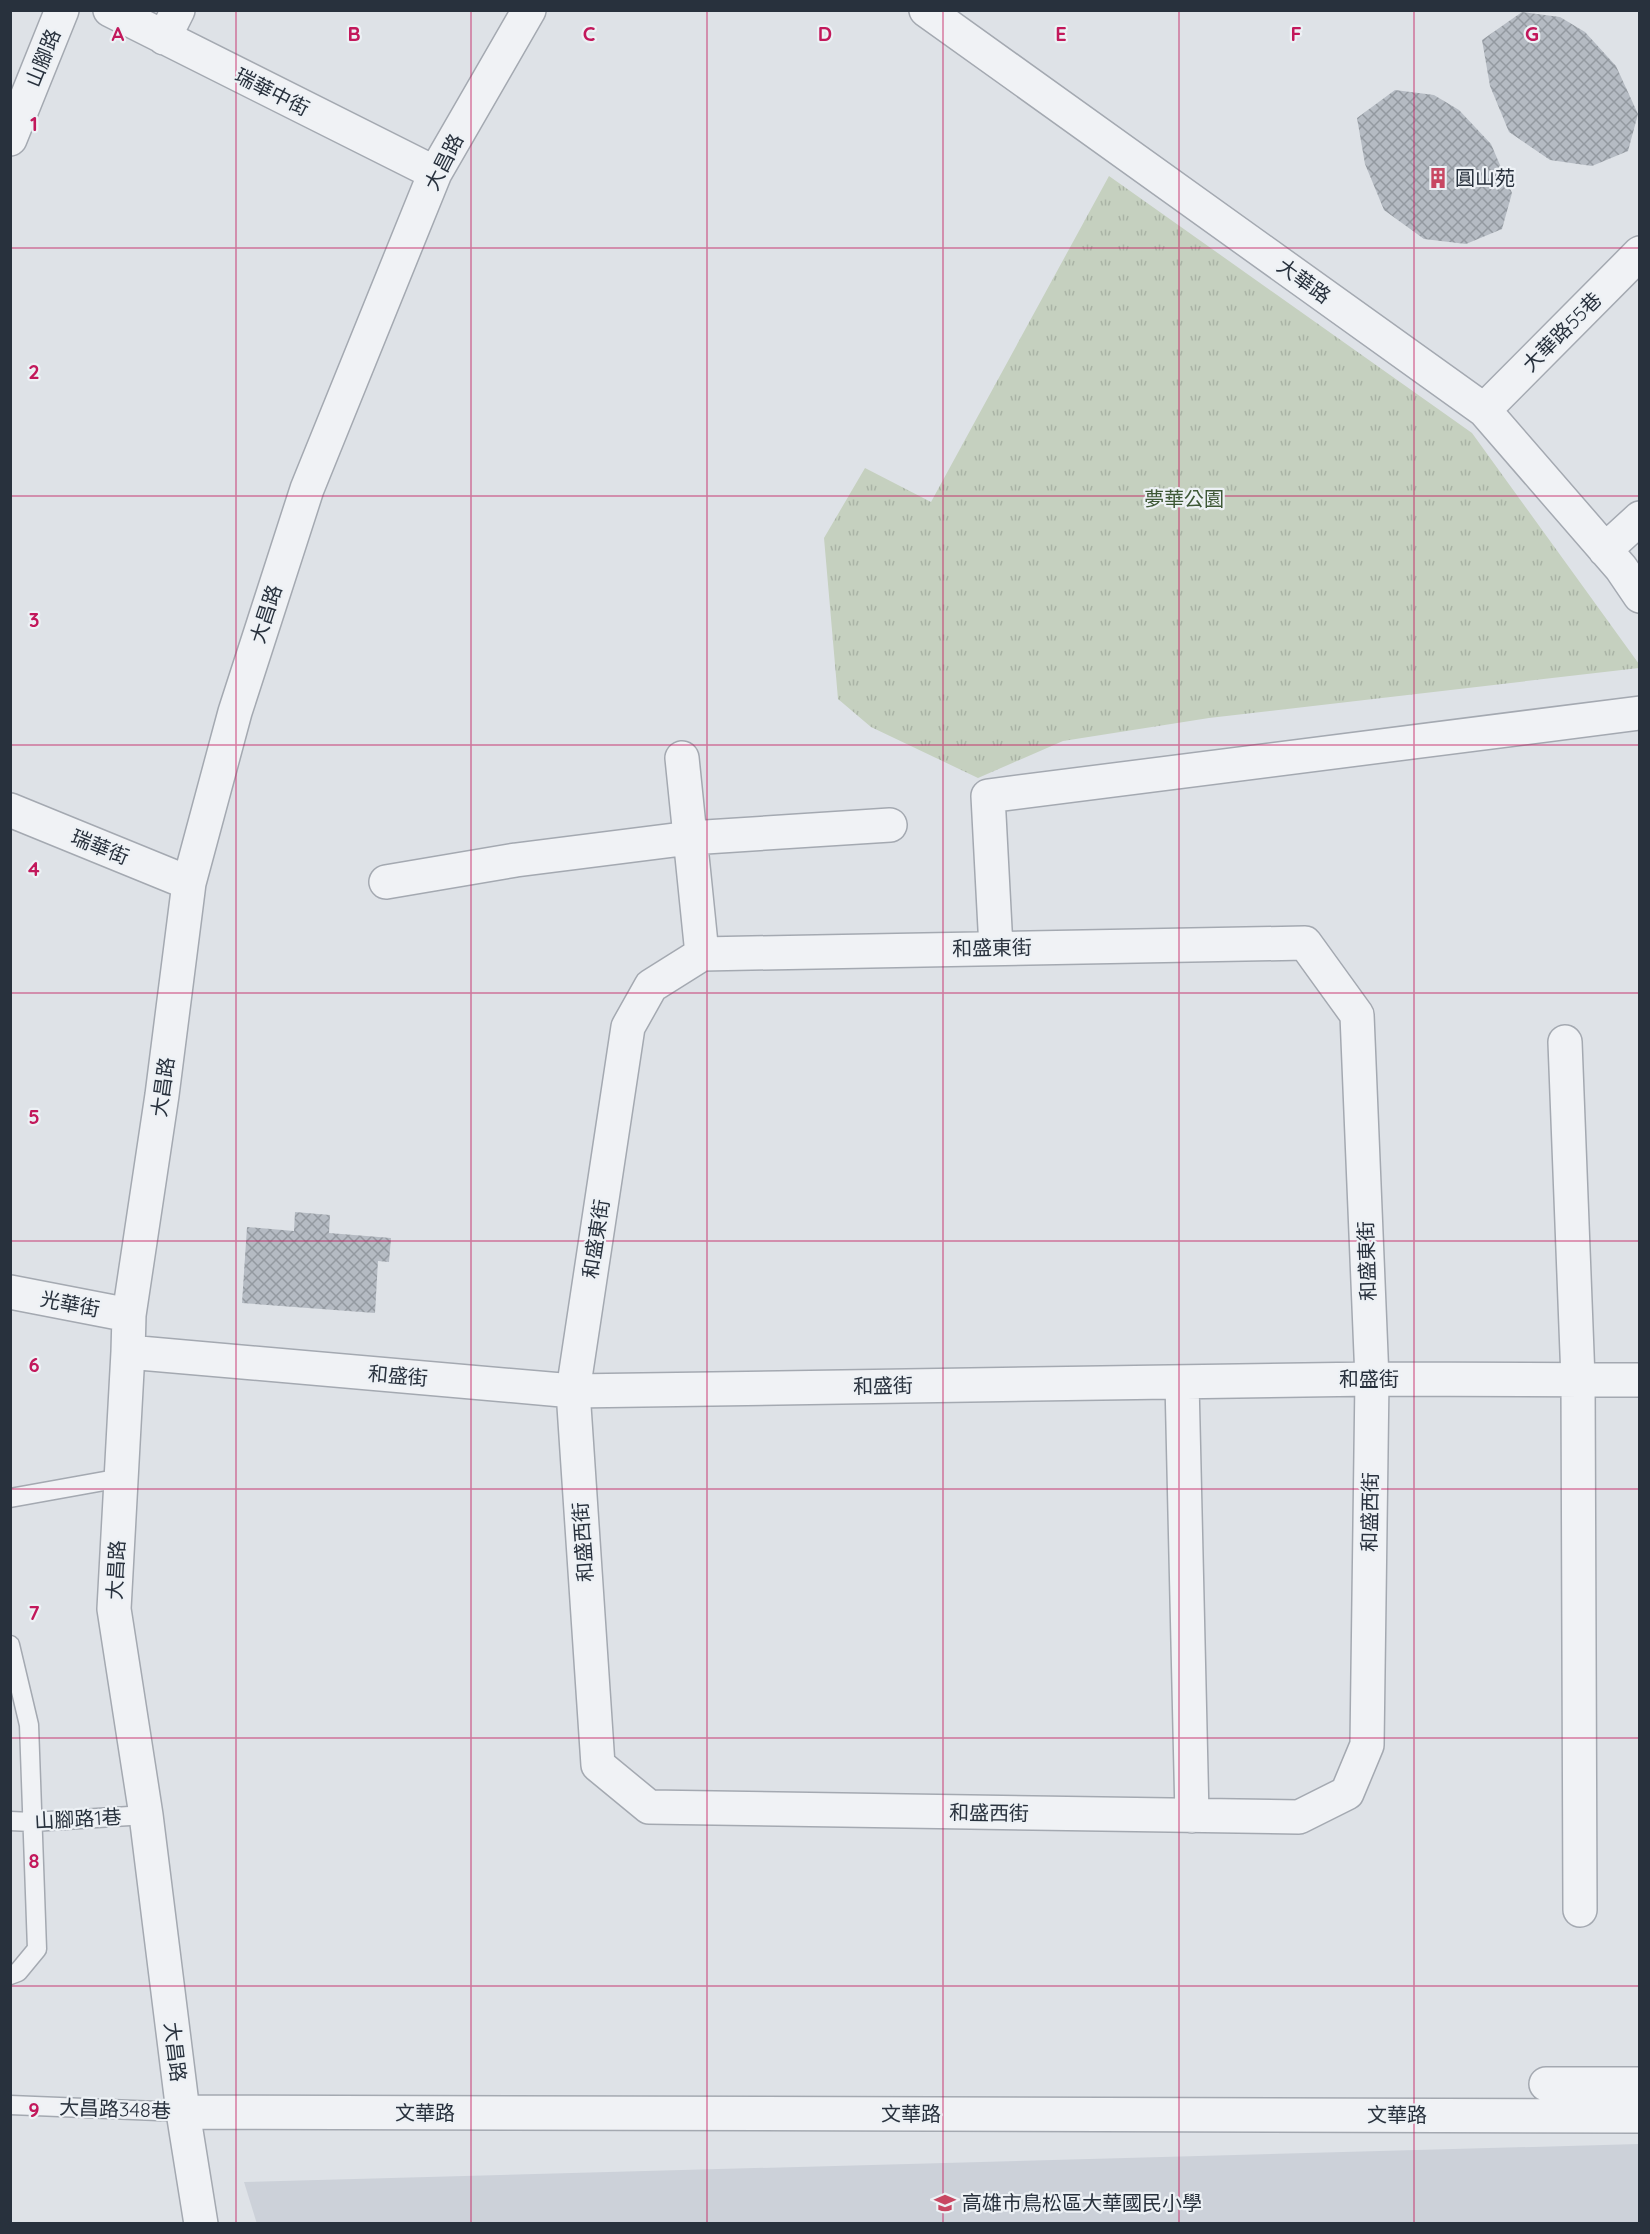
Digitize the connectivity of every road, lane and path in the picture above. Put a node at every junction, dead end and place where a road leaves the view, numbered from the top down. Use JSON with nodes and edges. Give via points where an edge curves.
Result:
{"nodes":[{"id":1,"x":62,"y":10,"type":"edge"},
{"id":2,"x":110,"y":10,"type":"edge"},
{"id":3,"x":529,"y":10,"type":"edge"},
{"id":4,"x":926,"y":10,"type":"edge"},
{"id":5,"x":171,"y":24,"type":"edge"},
{"id":6,"x":12,"y":128,"type":"edge"},
{"id":7,"x":435,"y":173,"type":"junction"},
{"id":8,"x":1640,"y":253,"type":"edge"},
{"id":9,"x":1484,"y":410,"type":"junction"},
{"id":10,"x":1640,"y":518,"type":"edge"},
{"id":11,"x":1605,"y":550,"type":"junction"},
{"id":12,"x":1640,"y":596,"type":"edge"},
{"id":13,"x":1640,"y":713,"type":"edge"},
{"id":14,"x":682,"y":758,"type":"dead end"},
{"id":15,"x":10,"y":810,"type":"edge"},
{"id":16,"x":890,"y":825,"type":"dead end"},
{"id":17,"x":690,"y":838,"type":"junction"},
{"id":18,"x":386,"y":882,"type":"dead end"},
{"id":19,"x":189,"y":883,"type":"junction"},
{"id":20,"x":996,"y":948,"type":"junction"},
{"id":21,"x":702,"y":954,"type":"junction"},
{"id":22,"x":1565,"y":1042,"type":"dead end"},
{"id":23,"x":10,"y":1292,"type":"edge"},
{"id":24,"x":129,"y":1315,"type":"junction"},
{"id":25,"x":128,"y":1352,"type":"junction"},
{"id":26,"x":1372,"y":1379,"type":"junction"},
{"id":27,"x":1578,"y":1379,"type":"junction"},
{"id":28,"x":1640,"y":1380,"type":"edge"},
{"id":29,"x":1182,"y":1382,"type":"junction"},
{"id":30,"x":573,"y":1391,"type":"junction"},
{"id":31,"x":121,"y":1478,"type":"junction"},
{"id":32,"x":10,"y":1498,"type":"edge"},
{"id":33,"x":10,"y":1645,"type":"edge"},
{"id":34,"x":146,"y":1815,"type":"junction"},
{"id":35,"x":1192,"y":1816,"type":"junction"},
{"id":36,"x":10,"y":1821,"type":"edge"},
{"id":37,"x":32,"y":1822,"type":"junction"},
{"id":38,"x":1580,"y":1910,"type":"dead end"},
{"id":39,"x":10,"y":1975,"type":"edge"},
{"id":40,"x":1546,"y":2084,"type":"dead end"},
{"id":41,"x":1640,"y":2084,"type":"edge"},
{"id":42,"x":10,"y":2105,"type":"edge"},
{"id":43,"x":183,"y":2112,"type":"junction"},
{"id":44,"x":1640,"y":2116,"type":"edge"},
{"id":45,"x":201,"y":2223,"type":"edge"}],
"edges":[{"from":1,"to":6,"type":"street","name":"山腳路"},
{"from":2,"to":5,"type":"street","name":"瑞華中街"},
{"from":3,"to":7,"type":"street","name":"大昌路"},
{"from":4,"to":9,"type":"street","name":"大華路"},
{"from":5,"to":7,"type":"street","name":"瑞華中街"},
{"from":7,"to":19,"type":"street","name":"大昌路","via":[[306,489],[235,712]]},
{"from":8,"to":9,"type":"street","name":"大華路55巷"},
{"from":9,"to":11,"type":"street","name":"大華路"},
{"from":10,"to":11,"type":"street"},
{"from":11,"to":12,"type":"street","name":"大華路"},
{"from":13,"to":20,"type":"street","via":[[988,796]]},
{"from":14,"to":17,"type":"street"},
{"from":15,"to":19,"type":"street","name":"瑞華街"},
{"from":16,"to":17,"type":"street"},
{"from":17,"to":18,"type":"street","via":[[516,860]]},
{"from":17,"to":21,"type":"street"},
{"from":19,"to":24,"type":"street","name":"大昌路"},
{"from":20,"to":21,"type":"street","name":"和盛東街"},
{"from":20,"to":26,"type":"street","name":"和盛東街","via":[[1305,943],[1357,1015]]},
{"from":21,"to":30,"type":"street","name":"和盛東街","via":[[651,986],[628,1027]]},
{"from":22,"to":27,"type":"street"},
{"from":23,"to":24,"type":"street","name":"光華街"},
{"from":24,"to":25,"type":"street","name":"大昌路"},
{"from":25,"to":30,"type":"street","name":"和盛街"},
{"from":25,"to":31,"type":"street","name":"大昌路"},
{"from":26,"to":27,"type":"street","name":"和盛街"},
{"from":26,"to":29,"type":"street","name":"和盛街"},
{"from":26,"to":35,"type":"street","name":"和盛西街","via":[[1367,1745],[1347,1793],[1299,1817]]},
{"from":27,"to":28,"type":"street","name":"和盛街"},
{"from":27,"to":38,"type":"street"},
{"from":29,"to":30,"type":"street","name":"和盛街"},
{"from":29,"to":35,"type":"street"},
{"from":30,"to":35,"type":"street","name":"和盛西街","via":[[598,1765],[649,1807]]},
{"from":31,"to":32,"type":"lane"},
{"from":31,"to":34,"type":"street","name":"大昌路","via":[[114,1609]]},
{"from":33,"to":37,"type":"lane","via":[[29,1725]]},
{"from":34,"to":37,"type":"lane","name":"山腳路1巷"},
{"from":34,"to":43,"type":"street","name":"大昌路"},
{"from":36,"to":37,"type":"lane","name":"山腳路1巷"},
{"from":37,"to":39,"type":"lane","via":[[37,1950],[18,1972]]},
{"from":40,"to":41,"type":"street"},
{"from":42,"to":43,"type":"lane","name":"大昌路348巷"},
{"from":43,"to":44,"type":"street","name":"文華路"},
{"from":43,"to":45,"type":"street","name":"大昌路"}]}
